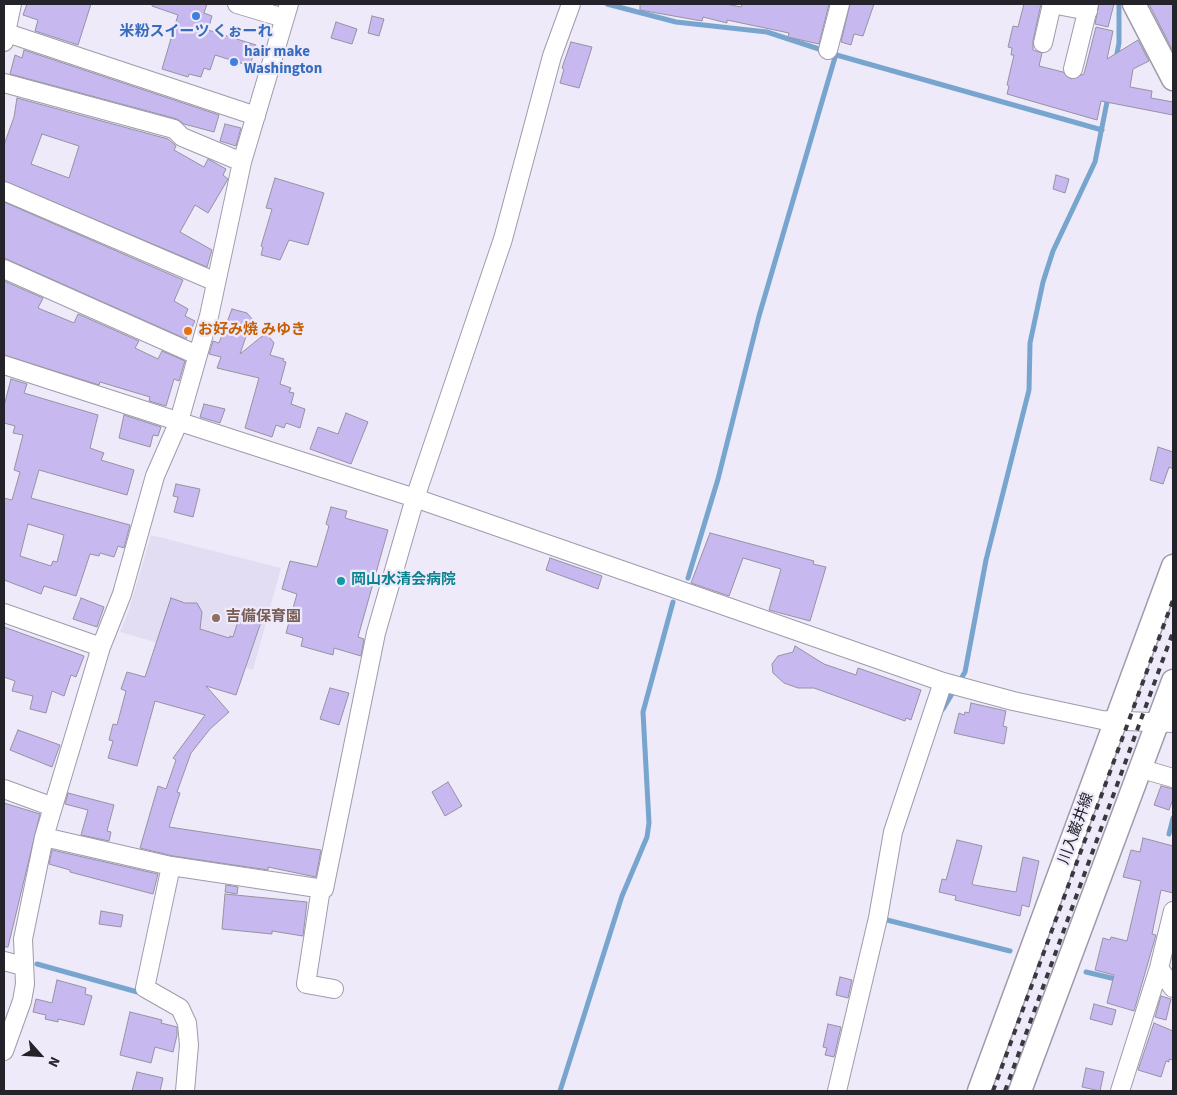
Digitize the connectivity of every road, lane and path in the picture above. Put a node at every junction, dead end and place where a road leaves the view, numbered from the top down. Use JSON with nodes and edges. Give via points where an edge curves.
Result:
{"nodes":[{"id":1,"x":12,"y":4,"type":"edge"},
{"id":2,"x":237,"y":4,"type":"edge"},
{"id":3,"x":571,"y":4,"type":"edge"},
{"id":4,"x":840,"y":4,"type":"edge"},
{"id":5,"x":1052,"y":4,"type":"edge"},
{"id":6,"x":1134,"y":4,"type":"edge"},
{"id":7,"x":1088,"y":7,"type":"edge"},
{"id":8,"x":286,"y":11,"type":"edge"},
{"id":9,"x":4,"y":36,"type":"edge"},
{"id":10,"x":1043,"y":43,"type":"dead end"},
{"id":11,"x":828,"y":50,"type":"dead end"},
{"id":12,"x":1073,"y":69,"type":"dead end"},
{"id":13,"x":1173,"y":79,"type":"edge"},
{"id":14,"x":4,"y":83,"type":"edge"},
{"id":15,"x":256,"y":116,"type":"junction"},
{"id":16,"x":242,"y":162,"type":"junction"},
{"id":17,"x":4,"y":191,"type":"edge"},
{"id":18,"x":4,"y":269,"type":"edge"},
{"id":19,"x":216,"y":282,"type":"junction"},
{"id":20,"x":197,"y":355,"type":"junction"},
{"id":21,"x":4,"y":365,"type":"edge"},
{"id":22,"x":179,"y":421,"type":"junction"},
{"id":23,"x":415,"y":498,"type":"junction"},
{"id":24,"x":1173,"y":566,"type":"edge"},
{"id":25,"x":4,"y":613,"type":"edge"},
{"id":26,"x":101,"y":647,"type":"junction"},
{"id":27,"x":1173,"y":681,"type":"edge"},
{"id":28,"x":951,"y":684,"type":"junction"},
{"id":29,"x":1117,"y":720,"type":"junction"},
{"id":30,"x":1166,"y":722,"type":"edge"},
{"id":31,"x":1142,"y":769,"type":"junction"},
{"id":32,"x":1173,"y":778,"type":"edge"},
{"id":33,"x":4,"y":789,"type":"edge"},
{"id":34,"x":53,"y":807,"type":"junction"},
{"id":35,"x":44,"y":837,"type":"junction"},
{"id":36,"x":170,"y":866,"type":"junction"},
{"id":37,"x":321,"y":888,"type":"junction"},
{"id":38,"x":1173,"y":911,"type":"edge"},
{"id":39,"x":4,"y":961,"type":"edge"},
{"id":40,"x":23,"y":966,"type":"junction"},
{"id":41,"x":1159,"y":968,"type":"junction"},
{"id":42,"x":1173,"y":988,"type":"edge"},
{"id":43,"x":334,"y":989,"type":"dead end"},
{"id":44,"x":4,"y":1051,"type":"edge"},
{"id":45,"x":185,"y":1091,"type":"edge"},
{"id":46,"x":836,"y":1091,"type":"edge"},
{"id":47,"x":979,"y":1091,"type":"edge"},
{"id":48,"x":1020,"y":1091,"type":"edge"},
{"id":49,"x":1120,"y":1091,"type":"edge"}],
"edges":[{"from":1,"to":9,"type":"street"},
{"from":2,"to":8,"type":"street"},
{"from":3,"to":23,"type":"street","via":[[552,56],[503,239]]},
{"from":4,"to":11,"type":"street"},
{"from":5,"to":7,"type":"street"},
{"from":5,"to":10,"type":"street"},
{"from":6,"to":13,"type":"main road"},
{"from":7,"to":12,"type":"street"},
{"from":8,"to":15,"type":"street"},
{"from":9,"to":15,"type":"street"},
{"from":14,"to":16,"type":"street","via":[[174,129],[182,136]]},
{"from":15,"to":16,"type":"street"},
{"from":16,"to":19,"type":"street"},
{"from":17,"to":19,"type":"street"},
{"from":18,"to":20,"type":"street"},
{"from":19,"to":20,"type":"street"},
{"from":20,"to":22,"type":"street"},
{"from":21,"to":22,"type":"street"},
{"from":22,"to":23,"type":"street"},
{"from":22,"to":26,"type":"street","via":[[155,476],[122,594]]},
{"from":23,"to":28,"type":"street"},
{"from":23,"to":37,"type":"street","via":[[376,633],[324,889]]},
{"from":24,"to":29,"type":"main road","name":"川入巌井線"},
{"from":25,"to":26,"type":"street"},
{"from":26,"to":34,"type":"street"},
{"from":27,"to":30,"type":"main road"},
{"from":28,"to":29,"type":"street","via":[[1013,701],[1102,720]]},
{"from":28,"to":46,"type":"street","via":[[893,832],[878,918]]},
{"from":29,"to":30,"type":"street"},
{"from":29,"to":47,"type":"main road","name":"川入巌井線"},
{"from":30,"to":31,"type":"main road"},
{"from":31,"to":32,"type":"street"},
{"from":31,"to":48,"type":"main road"},
{"from":33,"to":34,"type":"street"},
{"from":34,"to":35,"type":"street"},
{"from":35,"to":36,"type":"street"},
{"from":35,"to":40,"type":"street","via":[[23,939]]},
{"from":36,"to":37,"type":"street"},
{"from":36,"to":45,"type":"street","via":[[145,988],[180,1008],[187,1023],[189,1044]]},
{"from":37,"to":43,"type":"street","via":[[306,984]]},
{"from":38,"to":41,"type":"street"},
{"from":39,"to":40,"type":"street"},
{"from":40,"to":44,"type":"street","via":[[25,984],[22,1001]]},
{"from":41,"to":42,"type":"street"},
{"from":41,"to":49,"type":"street"}]}
